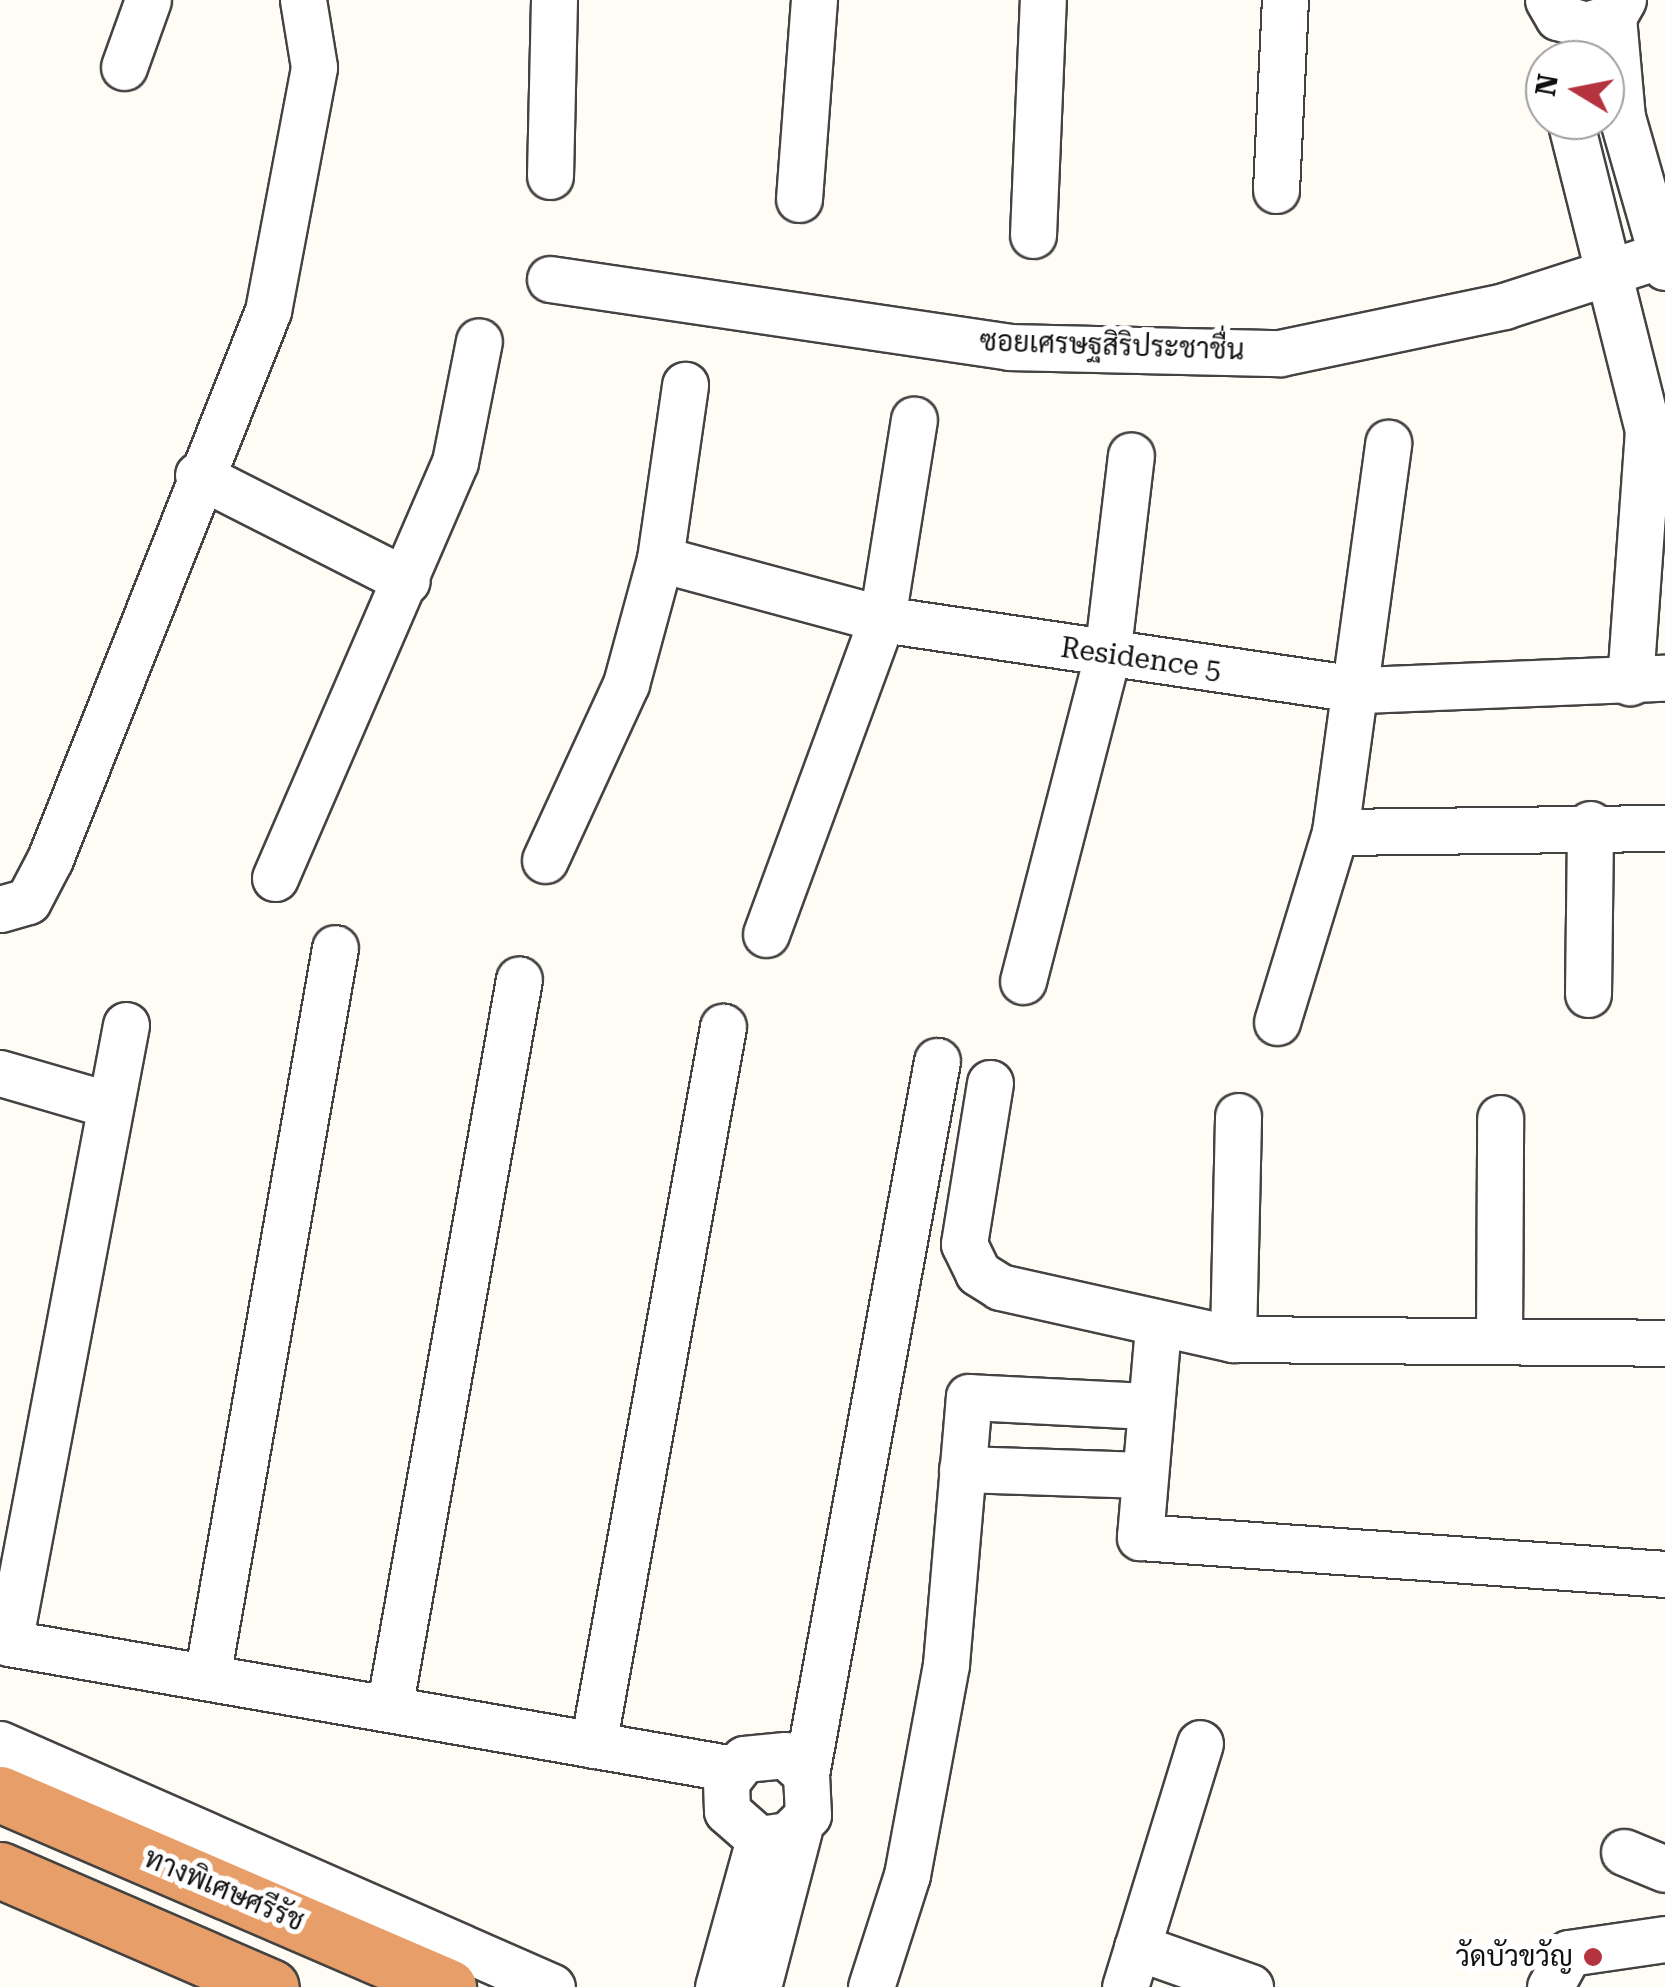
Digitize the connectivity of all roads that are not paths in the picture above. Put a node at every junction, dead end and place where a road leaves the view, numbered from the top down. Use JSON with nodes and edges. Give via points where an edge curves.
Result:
{"nodes":[{"id":1,"x":148,"y":0,"type":"edge"},
{"id":2,"x":304,"y":0,"type":"edge"},
{"id":3,"x":554,"y":0,"type":"edge"},
{"id":4,"x":814,"y":0,"type":"edge"},
{"id":5,"x":1043,"y":0,"type":"edge"},
{"id":6,"x":1285,"y":0,"type":"edge"},
{"id":7,"x":1618,"y":8,"type":"edge"},
{"id":8,"x":1556,"y":26,"type":"edge"},
{"id":9,"x":124,"y":68,"type":"dead end"},
{"id":10,"x":1576,"y":140,"type":"edge"},
{"id":11,"x":550,"y":176,"type":"dead end"},
{"id":12,"x":1276,"y":190,"type":"dead end"},
{"id":13,"x":799,"y":199,"type":"dead end"},
{"id":14,"x":1034,"y":236,"type":"dead end"},
{"id":15,"x":1664,"y":259,"type":"edge"},
{"id":16,"x":1614,"y":273,"type":"junction"},
{"id":17,"x":550,"y":279,"type":"dead end"},
{"id":18,"x":479,"y":341,"type":"dead end"},
{"id":19,"x":685,"y":385,"type":"dead end"},
{"id":20,"x":914,"y":420,"type":"dead end"},
{"id":21,"x":1657,"y":430,"type":"edge"},
{"id":22,"x":1388,"y":443,"type":"dead end"},
{"id":23,"x":1132,"y":455,"type":"dead end"},
{"id":24,"x":198,"y":475,"type":"junction"},
{"id":25,"x":660,"y":559,"type":"junction"},
{"id":26,"x":406,"y":580,"type":"junction"},
{"id":27,"x":882,"y":619,"type":"junction"},
{"id":28,"x":1106,"y":656,"type":"junction"},
{"id":29,"x":1648,"y":680,"type":"edge"},
{"id":30,"x":1360,"y":690,"type":"junction"},
{"id":31,"x":1590,"y":824,"type":"junction"},
{"id":32,"x":1665,"y":828,"type":"edge"},
{"id":33,"x":1335,"y":832,"type":"junction"},
{"id":34,"x":546,"y":860,"type":"dead end"},
{"id":35,"x":275,"y":878,"type":"dead end"},
{"id":36,"x":0,"y":909,"type":"edge"},
{"id":37,"x":766,"y":934,"type":"dead end"},
{"id":38,"x":335,"y":948,"type":"dead end"},
{"id":39,"x":519,"y":979,"type":"dead end"},
{"id":40,"x":1023,"y":981,"type":"dead end"},
{"id":41,"x":1588,"y":994,"type":"dead end"},
{"id":42,"x":1277,"y":1022,"type":"dead end"},
{"id":43,"x":126,"y":1025,"type":"dead end"},
{"id":44,"x":722,"y":1027,"type":"dead end"},
{"id":45,"x":937,"y":1061,"type":"dead end"},
{"id":46,"x":0,"y":1073,"type":"edge"},
{"id":47,"x":990,"y":1083,"type":"dead end"},
{"id":48,"x":110,"y":1106,"type":"junction"},
{"id":49,"x":1238,"y":1116,"type":"dead end"},
{"id":50,"x":1500,"y":1118,"type":"dead end"},
{"id":51,"x":1158,"y":1327,"type":"junction"},
{"id":52,"x":1233,"y":1339,"type":"junction"},
{"id":53,"x":1499,"y":1342,"type":"junction"},
{"id":54,"x":1665,"y":1343,"type":"edge"},
{"id":55,"x":1149,"y":1406,"type":"junction"},
{"id":56,"x":962,"y":1469,"type":"junction"},
{"id":57,"x":1144,"y":1475,"type":"junction"},
{"id":58,"x":1665,"y":1574,"type":"edge"},
{"id":59,"x":206,"y":1678,"type":"junction"},
{"id":60,"x":389,"y":1709,"type":"junction"},
{"id":61,"x":1200,"y":1742,"type":"dead end"},
{"id":62,"x":0,"y":1744,"type":"edge"},
{"id":63,"x":593,"y":1745,"type":"junction"},
{"id":64,"x":733,"y":1769,"type":"junction"},
{"id":65,"x":806,"y":1774,"type":"junction"},
{"id":66,"x":0,"y":1794,"type":"edge"},
{"id":67,"x":779,"y":1834,"type":"junction"},
{"id":68,"x":1624,"y":1852,"type":"dead end"},
{"id":69,"x":1665,"y":1869,"type":"edge"},
{"id":70,"x":0,"y":1870,"type":"edge"},
{"id":71,"x":1665,"y":1939,"type":"edge"},
{"id":72,"x":1131,"y":1967,"type":"edge"},
{"id":73,"x":271,"y":1987,"type":"edge"},
{"id":74,"x":448,"y":1987,"type":"edge"},
{"id":75,"x":552,"y":1987,"type":"edge"},
{"id":76,"x":718,"y":1987,"type":"edge"},
{"id":77,"x":758,"y":1987,"type":"edge"},
{"id":78,"x":871,"y":1987,"type":"edge"},
{"id":79,"x":1250,"y":1987,"type":"edge"},
{"id":80,"x":1550,"y":1987,"type":"edge"}],
"edges":[{"from":1,"to":9,"type":"street"},
{"from":2,"to":24,"type":"street","via":[[314,66],[268,310]]},
{"from":3,"to":11,"type":"street"},
{"from":4,"to":13,"type":"street"},
{"from":5,"to":14,"type":"street"},
{"from":6,"to":12,"type":"street"},
{"from":7,"to":8,"type":"street","via":[[1586,26]]},
{"from":7,"to":15,"type":"street","via":[[1622,117]]},
{"from":10,"to":16,"type":"street","name":"Residence 5"},
{"from":15,"to":16,"type":"street","name":"ซอยเศรษฐสิริประชาชื่น"},
{"from":16,"to":17,"type":"street","name":"ซอยเศรษฐสิริประชาชื่น","via":[[1280,353],[1009,347]]},
{"from":16,"to":21,"type":"street","name":"Residence 5"},
{"from":18,"to":26,"type":"street","via":[[456,462]]},
{"from":19,"to":25,"type":"street"},
{"from":20,"to":27,"type":"street"},
{"from":21,"to":29,"type":"street","name":"Residence 5"},
{"from":22,"to":30,"type":"street"},
{"from":23,"to":28,"type":"street"},
{"from":24,"to":26,"type":"street"},
{"from":24,"to":36,"type":"street","via":[[50,860],[28,901]]},
{"from":25,"to":27,"type":"street","name":"Residence 5"},
{"from":25,"to":34,"type":"street","via":[[626,684]]},
{"from":26,"to":35,"type":"street"},
{"from":27,"to":28,"type":"street","name":"Residence 5"},
{"from":27,"to":37,"type":"street"},
{"from":28,"to":30,"type":"street","name":"Residence 5"},
{"from":28,"to":40,"type":"street"},
{"from":29,"to":30,"type":"street","name":"Residence 5"},
{"from":30,"to":33,"type":"street"},
{"from":31,"to":32,"type":"street"},
{"from":31,"to":33,"type":"street"},
{"from":31,"to":41,"type":"street"},
{"from":33,"to":42,"type":"street"},
{"from":38,"to":59,"type":"street"},
{"from":39,"to":60,"type":"street"},
{"from":43,"to":48,"type":"street"},
{"from":44,"to":63,"type":"street"},
{"from":45,"to":65,"type":"street"},
{"from":46,"to":48,"type":"street"},
{"from":47,"to":51,"type":"street","via":[[964,1244],[978,1273],[1000,1287]]},
{"from":48,"to":59,"type":"street","via":[[9,1643]]},
{"from":49,"to":52,"type":"street"},
{"from":50,"to":53,"type":"street"},
{"from":51,"to":52,"type":"street"},
{"from":51,"to":55,"type":"street"},
{"from":52,"to":53,"type":"street"},
{"from":53,"to":54,"type":"street"},
{"from":55,"to":56,"type":"street","via":[[968,1398]]},
{"from":55,"to":57,"type":"street"},
{"from":56,"to":57,"type":"street"},
{"from":56,"to":78,"type":"street","via":[[946,1664],[907,1876]]},
{"from":57,"to":58,"type":"street","via":[[1140,1537]]},
{"from":59,"to":60,"type":"street"},
{"from":60,"to":63,"type":"street"},
{"from":61,"to":72,"type":"street"},
{"from":62,"to":75,"type":"street"},
{"from":63,"to":64,"type":"street"},
{"from":64,"to":65,"type":"street","via":[[771,1752]]},
{"from":64,"to":67,"type":"street","via":[[727,1811]]},
{"from":65,"to":67,"type":"street","via":[[812,1801]]},
{"from":66,"to":74,"type":"highway","name":"ทางพิเศษศรีรัช"},
{"from":67,"to":76,"type":"street"},
{"from":67,"to":77,"type":"street"},
{"from":68,"to":69,"type":"street"},
{"from":70,"to":73,"type":"highway"},
{"from":71,"to":80,"type":"street","via":[[1569,1953]]},
{"from":72,"to":79,"type":"street"}]}
